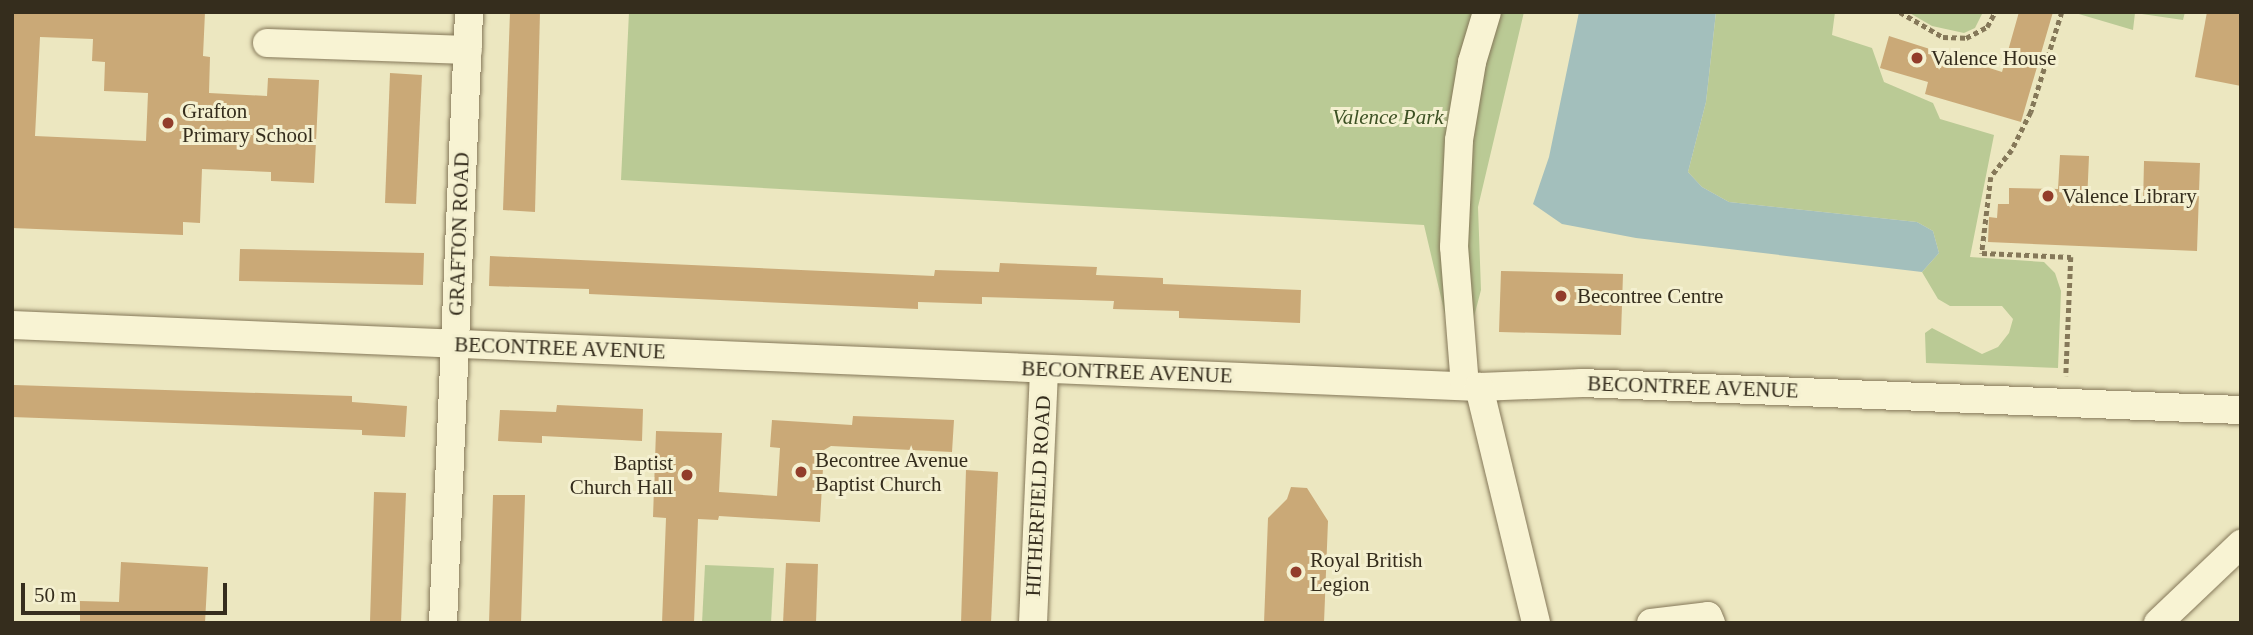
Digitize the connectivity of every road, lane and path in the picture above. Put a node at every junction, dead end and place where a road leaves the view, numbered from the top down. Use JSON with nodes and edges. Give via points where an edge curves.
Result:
{"nodes":[{"id":1,"x":469,"y":12,"type":"edge"},
{"id":2,"x":1487,"y":12,"type":"edge"},
{"id":3,"x":1900,"y":12,"type":"edge"},
{"id":4,"x":1995,"y":12,"type":"edge"},
{"id":5,"x":2062,"y":12,"type":"edge"},
{"id":6,"x":267,"y":43,"type":"dead end"},
{"id":7,"x":468,"y":50,"type":"junction"},
{"id":8,"x":12,"y":325,"type":"edge"},
{"id":9,"x":454,"y":344,"type":"junction"},
{"id":10,"x":1044,"y":370,"type":"junction"},
{"id":11,"x":1472,"y":387,"type":"junction"},
{"id":12,"x":2066,"y":404,"type":"junction"},
{"id":13,"x":2241,"y":410,"type":"edge"},
{"id":14,"x":2241,"y":544,"type":"edge"},
{"id":15,"x":443,"y":623,"type":"edge"},
{"id":16,"x":1033,"y":623,"type":"edge"},
{"id":17,"x":1536,"y":623,"type":"edge"},
{"id":18,"x":1651,"y":623,"type":"edge"},
{"id":19,"x":1711,"y":623,"type":"edge"},
{"id":20,"x":2158,"y":623,"type":"edge"}],
"edges":[{"from":1,"to":7,"type":"street","name":"GRAFTON ROAD"},
{"from":2,"to":11,"type":"street","via":[[1472,62],[1459,140],[1454,247]]},
{"from":3,"to":4,"type":"path","via":[[1943,37],[1966,38],[1987,27]]},
{"from":5,"to":12,"type":"path","via":[[2031,112],[2012,150],[1991,177],[1982,253],[2071,257]]},
{"from":6,"to":7,"type":"street"},
{"from":7,"to":9,"type":"street","name":"GRAFTON ROAD"},
{"from":8,"to":9,"type":"street","name":"BECONTREE AVENUE"},
{"from":9,"to":10,"type":"street","name":"BECONTREE AVENUE"},
{"from":9,"to":15,"type":"street","name":"GRAFTON ROAD"},
{"from":10,"to":11,"type":"street","name":"BECONTREE AVENUE","via":[[1133,369]]},
{"from":10,"to":16,"type":"street","name":"HITHERFIELD ROAD"},
{"from":11,"to":12,"type":"street","name":"BECONTREE AVENUE","via":[[1595,383]]},
{"from":11,"to":17,"type":"street"},
{"from":12,"to":13,"type":"street","name":"BECONTREE AVENUE"},
{"from":14,"to":20,"type":"street"},
{"from":18,"to":19,"type":"street","via":[[1708,616]]}]}
